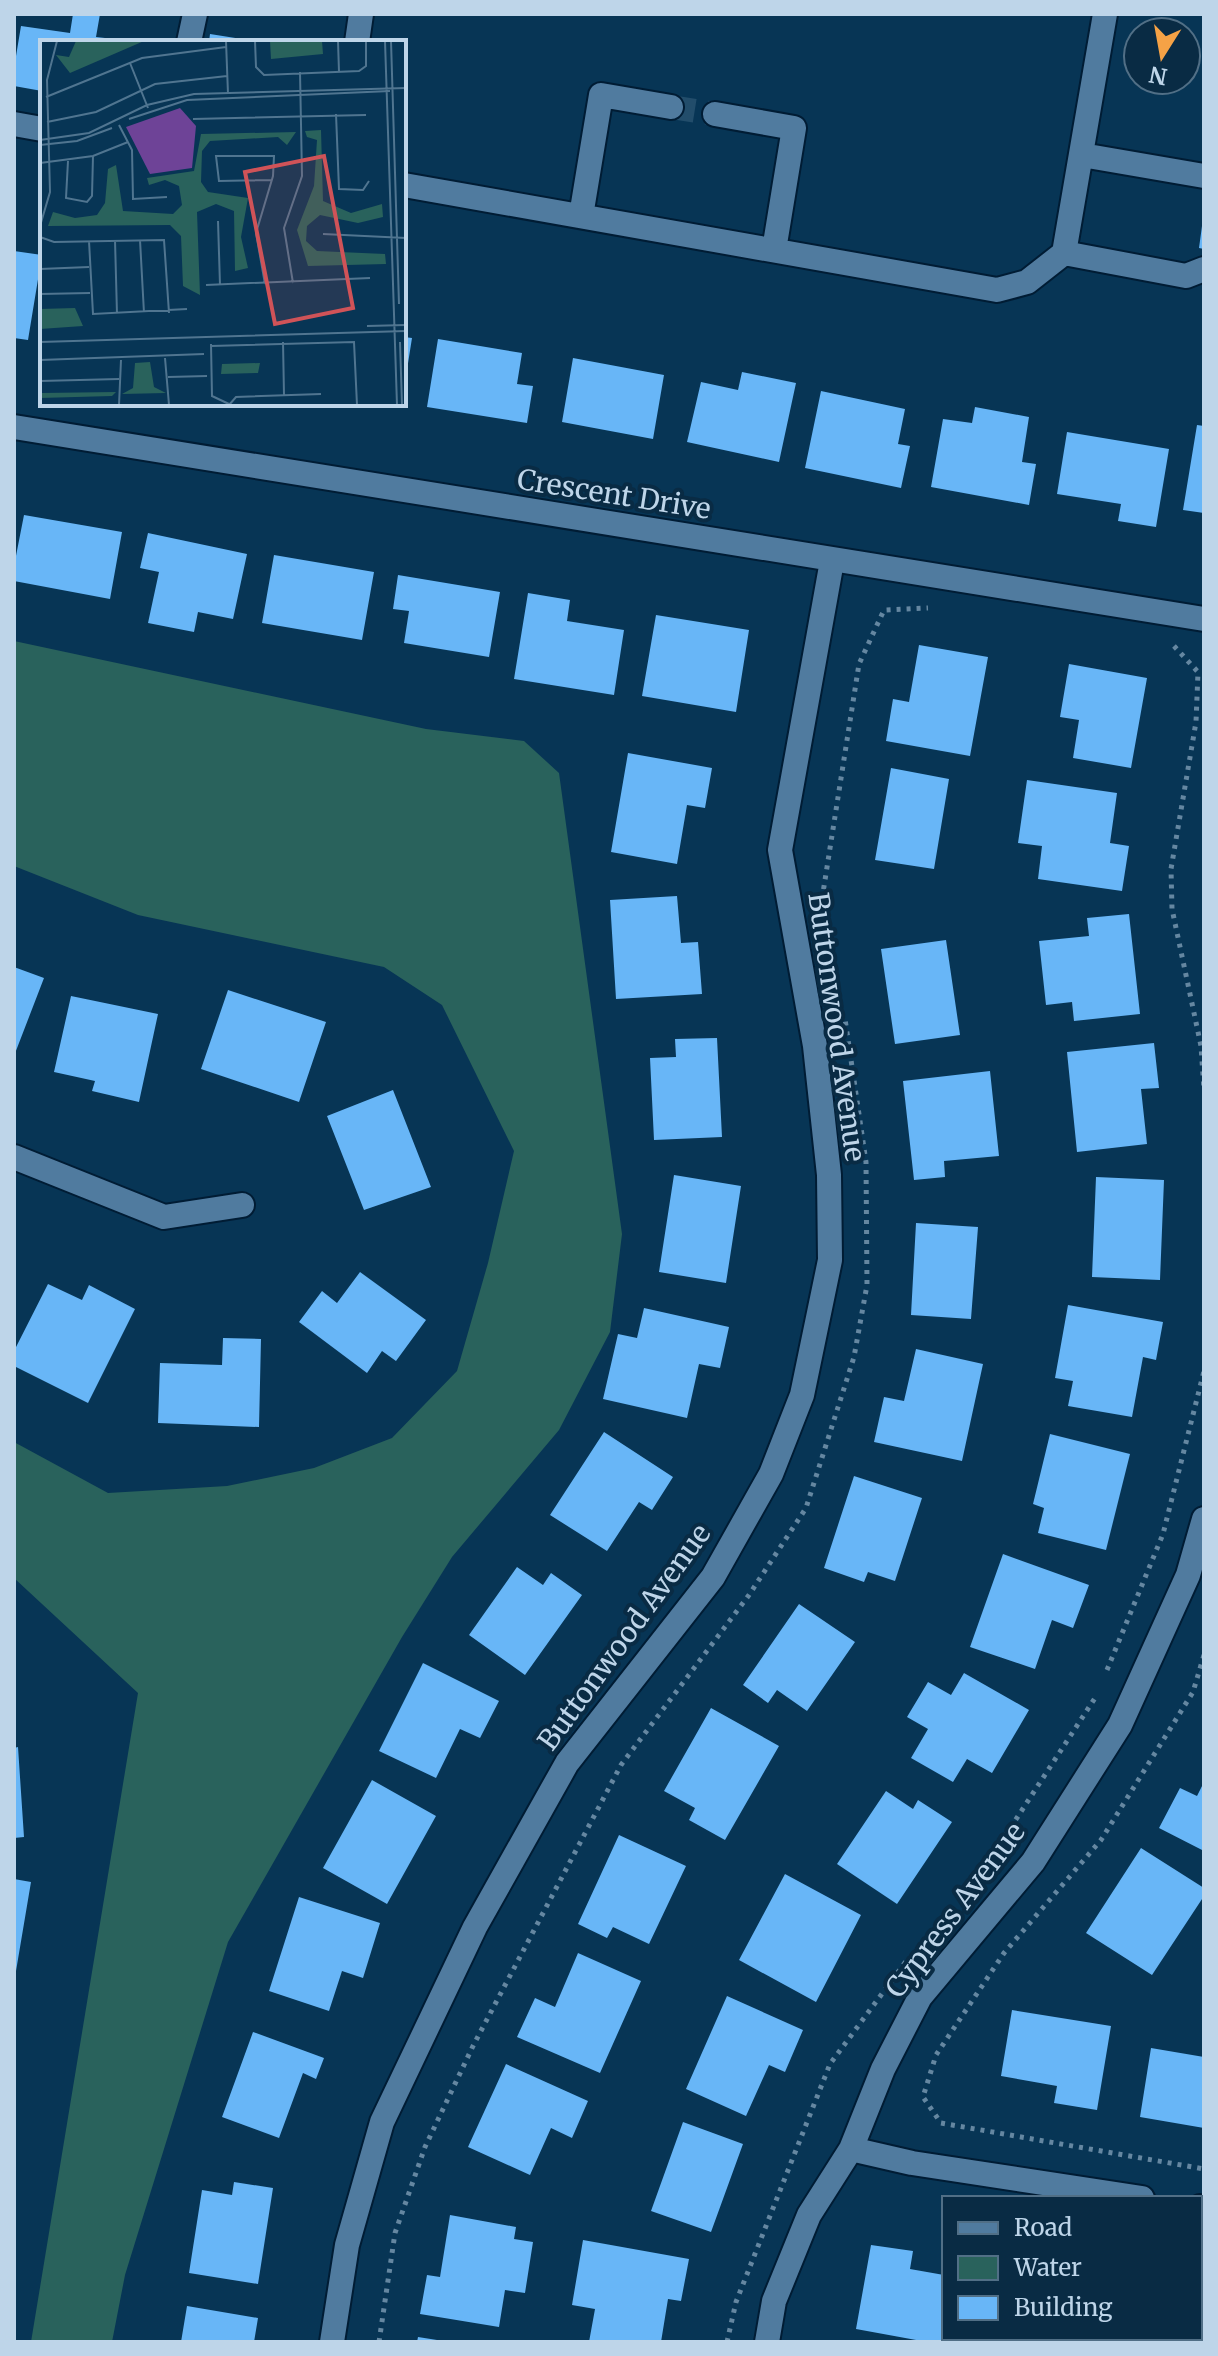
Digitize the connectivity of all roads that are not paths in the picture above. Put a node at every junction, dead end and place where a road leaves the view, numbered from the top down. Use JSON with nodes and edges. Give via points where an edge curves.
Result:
{"nodes":[{"id":1,"x":195,"y":14,"type":"edge"},
{"id":2,"x":361,"y":14,"type":"edge"},
{"id":3,"x":1105,"y":14,"type":"edge"},
{"id":4,"x":189,"y":40,"type":"edge"},
{"id":5,"x":357,"y":40,"type":"edge"},
{"id":6,"x":671,"y":107,"type":"tunnel mouth"},
{"id":7,"x":715,"y":114,"type":"tunnel mouth"},
{"id":8,"x":14,"y":124,"type":"edge"},
{"id":9,"x":40,"y":129,"type":"edge"},
{"id":10,"x":1082,"y":155,"type":"junction"},
{"id":11,"x":1204,"y":176,"type":"edge"},
{"id":12,"x":406,"y":185,"type":"edge"},
{"id":13,"x":581,"y":216,"type":"junction"},
{"id":14,"x":774,"y":250,"type":"junction"},
{"id":15,"x":1064,"y":253,"type":"junction"},
{"id":16,"x":1204,"y":269,"type":"edge"},
{"id":17,"x":14,"y":427,"type":"edge"},
{"id":18,"x":832,"y":561,"type":"junction"},
{"id":19,"x":1204,"y":619,"type":"edge"},
{"id":20,"x":14,"y":1157,"type":"edge"},
{"id":21,"x":242,"y":1205,"type":"dead end"},
{"id":22,"x":1204,"y":1519,"type":"edge"},
{"id":23,"x":851,"y":2149,"type":"junction"},
{"id":24,"x":1129,"y":2196,"type":"edge"},
{"id":25,"x":332,"y":2342,"type":"edge"},
{"id":26,"x":767,"y":2342,"type":"edge"}],
"edges":[{"from":1,"to":4,"type":"street"},
{"from":2,"to":5,"type":"street"},
{"from":3,"to":10,"type":"street"},
{"from":6,"to":13,"type":"street","via":[[601,95]]},
{"from":7,"to":14,"type":"street","via":[[794,128]]},
{"from":8,"to":9,"type":"street"},
{"from":10,"to":11,"type":"street"},
{"from":10,"to":15,"type":"street"},
{"from":12,"to":13,"type":"street"},
{"from":13,"to":14,"type":"street"},
{"from":14,"to":15,"type":"street","via":[[997,290],[1027,282]]},
{"from":15,"to":16,"type":"street","via":[[1186,276]]},
{"from":17,"to":18,"type":"street","name":"Crescent Drive"},
{"from":18,"to":19,"type":"street","name":"Crescent Drive"},
{"from":18,"to":25,"type":"street","name":"Buttonwood Avenue","via":[[780,850],[815,1046],[829,1175],[830,1260],[802,1395],[771,1474],[713,1577],[567,1763],[475,1927],[382,2122],[347,2245]]},
{"from":20,"to":21,"type":"street","via":[[164,1217]]},
{"from":22,"to":23,"type":"street","name":"Cypress Avenue","via":[[1188,1575],[1120,1725],[1033,1862],[920,1997]]},
{"from":23,"to":24,"type":"street"},
{"from":23,"to":26,"type":"street","name":"Cypress Avenue","via":[[809,2215],[774,2301]]}]}
